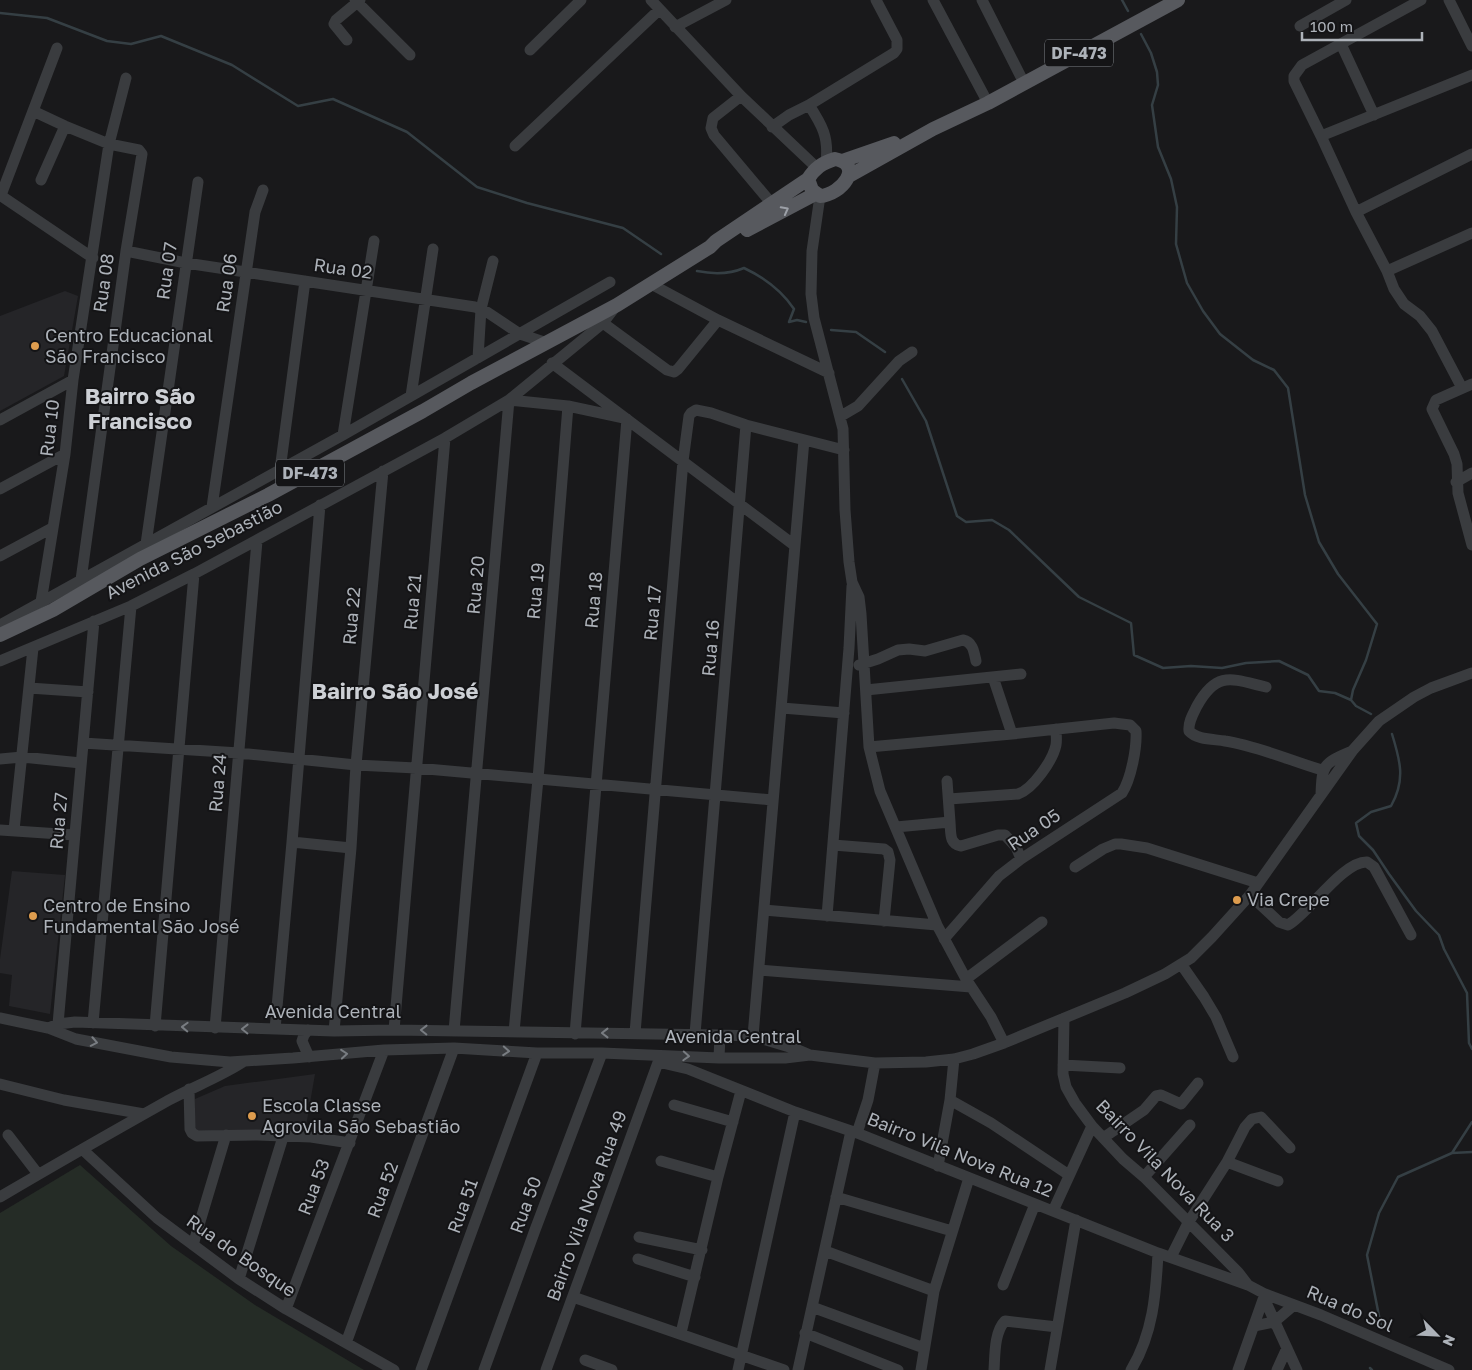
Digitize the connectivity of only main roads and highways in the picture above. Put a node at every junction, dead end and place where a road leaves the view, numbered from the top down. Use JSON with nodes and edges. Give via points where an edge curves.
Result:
{"nodes":[{"id":1,"x":1173,"y":1,"type":"edge"},
{"id":2,"x":933,"y":130,"type":"junction"},
{"id":3,"x":842,"y":161,"type":"junction"},
{"id":4,"x":817,"y":169,"type":"junction"},
{"id":5,"x":849,"y":176,"type":"junction"},
{"id":6,"x":818,"y":195,"type":"junction"},
{"id":7,"x":710,"y":247,"type":"junction"},
{"id":8,"x":0,"y":635,"type":"edge"}],
"edges":[{"from":1,"to":2,"type":"main road","name":"Avenida São Sebastião","number":"DF-473"},
{"from":2,"to":3,"type":"main road","name":"Avenida São Sebastião","number":"DF-473"},
{"from":2,"to":5,"type":"main road","name":"Avenida São Sebastião","number":"DF-473"},
{"from":3,"to":4,"type":"main road","name":"Avenida São Sebastião","number":"DF-473","via":[[835,159]]},
{"from":3,"to":5,"type":"main road"},
{"from":4,"to":6,"type":"main road","via":[[809,184]]},
{"from":4,"to":7,"type":"main road","name":"Avenida São Sebastião","number":"DF-473"},
{"from":5,"to":6,"type":"main road","name":"Avenida São Sebastião","number":"DF-473","via":[[839,189],[827,196]]},
{"from":7,"to":6,"type":"main road","name":"Avenida São Sebastião","number":"DF-473","one_way":true},
{"from":7,"to":8,"type":"main road","name":"Avenida São Sebastião","number":"DF-473","via":[[617,305],[268,496]]}]}
